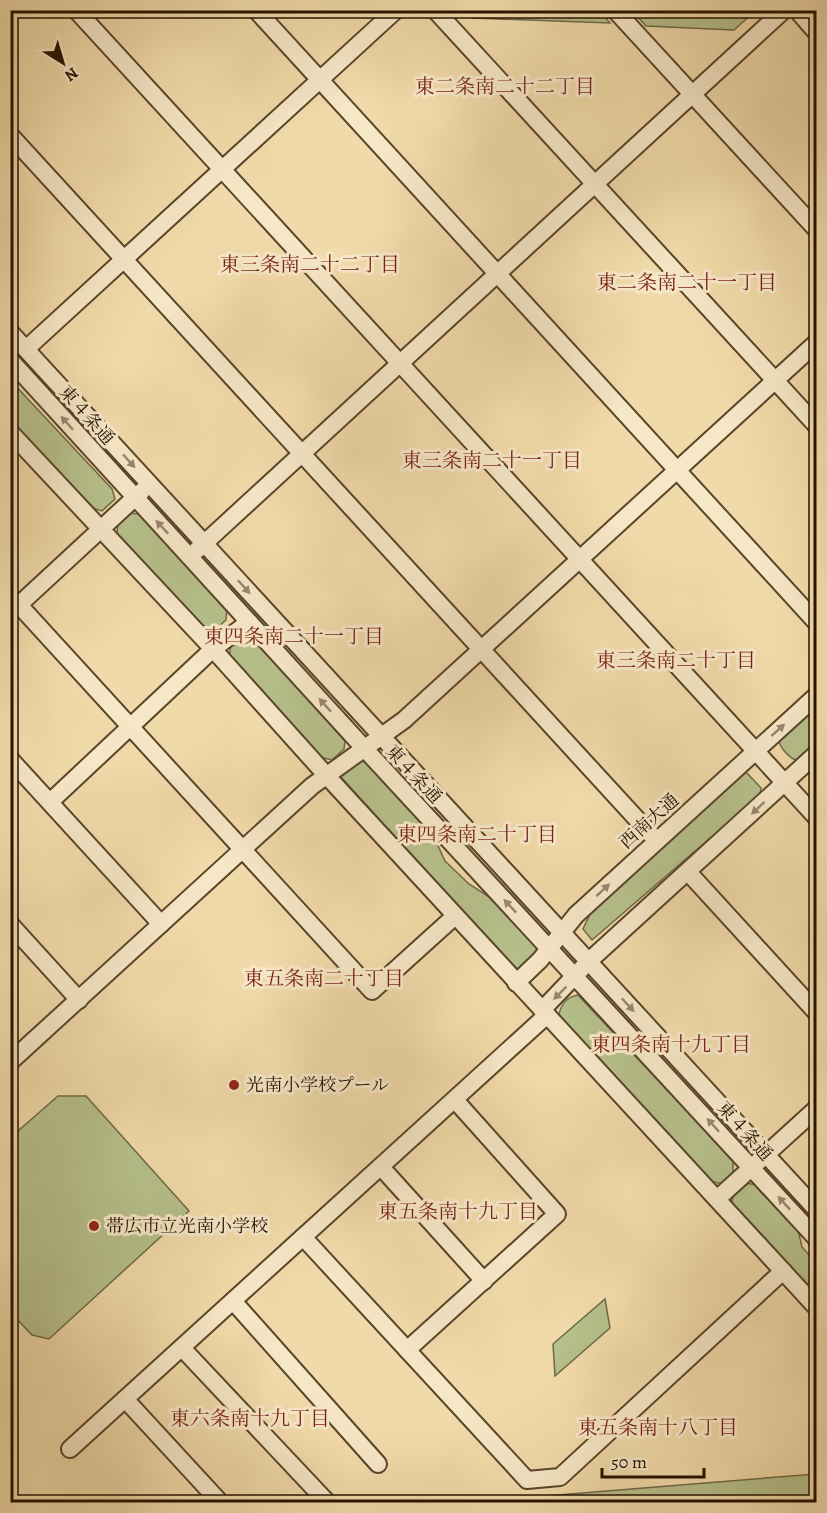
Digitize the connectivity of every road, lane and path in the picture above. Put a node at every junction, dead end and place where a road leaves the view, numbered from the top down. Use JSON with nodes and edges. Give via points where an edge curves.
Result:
{"nodes":[{"id":1,"x":76,"y":10,"type":"edge"},
{"id":2,"x":256,"y":10,"type":"edge"},
{"id":3,"x":396,"y":10,"type":"edge"},
{"id":4,"x":435,"y":10,"type":"edge"},
{"id":5,"x":615,"y":10,"type":"edge"},
{"id":6,"x":784,"y":10,"type":"edge"},
{"id":7,"x":797,"y":10,"type":"edge"},
{"id":8,"x":816,"y":32,"type":"edge"},
{"id":9,"x":319,"y":81,"type":"junction"},
{"id":10,"x":694,"y":94,"type":"junction"},
{"id":11,"x":10,"y":135,"type":"edge"},
{"id":12,"x":222,"y":171,"type":"junction"},
{"id":13,"x":595,"y":183,"type":"junction"},
{"id":14,"x":816,"y":229,"type":"edge"},
{"id":15,"x":123,"y":258,"type":"junction"},
{"id":16,"x":498,"y":273,"type":"junction"},
{"id":17,"x":16,"y":343,"type":"edge"},
{"id":18,"x":816,"y":343,"type":"edge"},
{"id":19,"x":10,"y":360,"type":"edge"},
{"id":20,"x":400,"y":364,"type":"junction"},
{"id":21,"x":776,"y":381,"type":"junction"},
{"id":22,"x":816,"y":425,"type":"edge"},
{"id":23,"x":10,"y":432,"type":"edge"},
{"id":24,"x":303,"y":454,"type":"junction"},
{"id":25,"x":678,"y":469,"type":"junction"},
{"id":26,"x":150,"y":484,"type":"junction"},
{"id":27,"x":135,"y":497,"type":"junction"},
{"id":28,"x":100,"y":530,"type":"junction"},
{"id":29,"x":205,"y":543,"type":"junction"},
{"id":30,"x":190,"y":557,"type":"junction"},
{"id":31,"x":580,"y":559,"type":"junction"},
{"id":32,"x":15,"y":609,"type":"edge"},
{"id":33,"x":249,"y":622,"type":"junction"},
{"id":34,"x":816,"y":622,"type":"edge"},
{"id":35,"x":482,"y":648,"type":"junction"},
{"id":36,"x":213,"y":649,"type":"junction"},
{"id":37,"x":816,"y":696,"type":"edge"},
{"id":38,"x":130,"y":727,"type":"junction"},
{"id":39,"x":382,"y":735,"type":"junction"},
{"id":40,"x":364,"y":748,"type":"junction"},
{"id":41,"x":756,"y":751,"type":"junction"},
{"id":42,"x":816,"y":754,"type":"edge"},
{"id":43,"x":10,"y":759,"type":"edge"},
{"id":44,"x":326,"y":775,"type":"junction"},
{"id":45,"x":784,"y":783,"type":"junction"},
{"id":46,"x":50,"y":802,"type":"junction"},
{"id":47,"x":816,"y":818,"type":"edge"},
{"id":48,"x":656,"y":840,"type":"junction"},
{"id":49,"x":244,"y":849,"type":"junction"},
{"id":50,"x":688,"y":872,"type":"junction"},
{"id":51,"x":455,"y":916,"type":"junction"},
{"id":52,"x":10,"y":924,"type":"edge"},
{"id":53,"x":162,"y":924,"type":"junction"},
{"id":54,"x":562,"y":932,"type":"junction"},
{"id":55,"x":550,"y":948,"type":"junction"},
{"id":56,"x":589,"y":961,"type":"junction"},
{"id":57,"x":577,"y":976,"type":"junction"},
{"id":58,"x":516,"y":982,"type":"junction"},
{"id":59,"x":79,"y":1000,"type":"junction"},
{"id":60,"x":816,"y":1012,"type":"edge"},
{"id":61,"x":545,"y":1013,"type":"junction"},
{"id":62,"x":10,"y":1062,"type":"edge"},
{"id":63,"x":455,"y":1100,"type":"junction"},
{"id":64,"x":816,"y":1109,"type":"edge"},
{"id":65,"x":767,"y":1155,"type":"junction"},
{"id":66,"x":381,"y":1167,"type":"junction"},
{"id":67,"x":752,"y":1168,"type":"junction"},
{"id":68,"x":717,"y":1199,"type":"junction"},
{"id":69,"x":816,"y":1209,"type":"edge"},
{"id":70,"x":303,"y":1237,"type":"junction"},
{"id":71,"x":816,"y":1238,"type":"edge"},
{"id":72,"x":783,"y":1271,"type":"junction"},
{"id":73,"x":484,"y":1281,"type":"junction"},
{"id":74,"x":233,"y":1301,"type":"junction"},
{"id":75,"x":816,"y":1307,"type":"edge"},
{"id":76,"x":182,"y":1348,"type":"junction"},
{"id":77,"x":407,"y":1350,"type":"junction"},
{"id":78,"x":125,"y":1399,"type":"junction"},
{"id":79,"x":70,"y":1449,"type":"dead end"},
{"id":80,"x":378,"y":1464,"type":"dead end"},
{"id":81,"x":218,"y":1500,"type":"dead end"},
{"id":82,"x":327,"y":1503,"type":"edge"}],
"edges":[{"from":1,"to":12,"type":"street"},
{"from":2,"to":9,"type":"street"},
{"from":3,"to":9,"type":"street"},
{"from":4,"to":13,"type":"street"},
{"from":5,"to":10,"type":"street"},
{"from":6,"to":10,"type":"street"},
{"from":7,"to":8,"type":"street"},
{"from":9,"to":12,"type":"street"},
{"from":9,"to":16,"type":"street"},
{"from":10,"to":13,"type":"street"},
{"from":10,"to":14,"type":"street"},
{"from":11,"to":15,"type":"street"},
{"from":12,"to":15,"type":"street"},
{"from":12,"to":20,"type":"street"},
{"from":13,"to":16,"type":"street"},
{"from":13,"to":21,"type":"street"},
{"from":15,"to":17,"type":"street"},
{"from":15,"to":24,"type":"street"},
{"from":16,"to":20,"type":"street"},
{"from":16,"to":25,"type":"street"},
{"from":17,"to":26,"type":"street","name":"東４条通","one_way":true},
{"from":18,"to":21,"type":"street"},
{"from":27,"to":19,"type":"street","name":"東４条通","one_way":true},
{"from":20,"to":24,"type":"street"},
{"from":20,"to":31,"type":"street"},
{"from":21,"to":22,"type":"street"},
{"from":21,"to":25,"type":"street"},
{"from":23,"to":28,"type":"street"},
{"from":24,"to":29,"type":"street"},
{"from":24,"to":35,"type":"street"},
{"from":25,"to":31,"type":"street"},
{"from":25,"to":34,"type":"street"},
{"from":26,"to":27,"type":"street"},
{"from":26,"to":29,"type":"street","name":"東４条通"},
{"from":27,"to":28,"type":"street"},
{"from":30,"to":27,"type":"street","name":"東４条通","one_way":true},
{"from":28,"to":32,"type":"street"},
{"from":28,"to":36,"type":"street"},
{"from":29,"to":30,"type":"street"},
{"from":29,"to":39,"type":"street","name":"東４条通","one_way":true},
{"from":30,"to":33,"type":"street","name":"東４条通"},
{"from":31,"to":35,"type":"street"},
{"from":31,"to":41,"type":"street"},
{"from":32,"to":38,"type":"street"},
{"from":33,"to":36,"type":"street"},
{"from":40,"to":33,"type":"street","name":"東４条通","one_way":true},
{"from":35,"to":39,"type":"street","via":[[404,720]]},
{"from":35,"to":48,"type":"street"},
{"from":36,"to":38,"type":"street"},
{"from":36,"to":44,"type":"street"},
{"from":41,"to":37,"type":"street","name":"西南大通","one_way":true},
{"from":38,"to":46,"type":"street"},
{"from":38,"to":49,"type":"street"},
{"from":39,"to":40,"type":"street"},
{"from":39,"to":54,"type":"street","name":"東４条通"},
{"from":40,"to":44,"type":"street"},
{"from":55,"to":40,"type":"street","name":"東４条通","one_way":true},
{"from":41,"to":45,"type":"street"},
{"from":41,"to":48,"type":"street","name":"西南大通"},
{"from":42,"to":45,"type":"street"},
{"from":43,"to":46,"type":"street"},
{"from":44,"to":49,"type":"street"},
{"from":44,"to":51,"type":"street"},
{"from":45,"to":47,"type":"street"},
{"from":45,"to":50,"type":"street","one_way":true},
{"from":46,"to":53,"type":"street"},
{"from":54,"to":48,"type":"street","name":"西南大通","one_way":true},
{"from":49,"to":51,"type":"street","via":[[372,991]]},
{"from":49,"to":53,"type":"street"},
{"from":50,"to":56,"type":"street"},
{"from":50,"to":60,"type":"street"},
{"from":51,"to":58,"type":"street"},
{"from":52,"to":59,"type":"street"},
{"from":53,"to":59,"type":"street"},
{"from":54,"to":55,"type":"street","name":"西南大通"},
{"from":54,"to":56,"type":"street","name":"東４条通"},
{"from":55,"to":57,"type":"street","name":"東４条通"},
{"from":55,"to":58,"type":"street","name":"西南大通"},
{"from":56,"to":57,"type":"street"},
{"from":56,"to":65,"type":"street","name":"東４条通","one_way":true},
{"from":57,"to":61,"type":"street","one_way":true},
{"from":67,"to":57,"type":"street","name":"東４条通","one_way":true},
{"from":58,"to":61,"type":"street"},
{"from":59,"to":62,"type":"street"},
{"from":61,"to":63,"type":"street"},
{"from":61,"to":68,"type":"street"},
{"from":63,"to":66,"type":"street"},
{"from":63,"to":73,"type":"street","via":[[557,1214]]},
{"from":64,"to":65,"type":"street"},
{"from":65,"to":67,"type":"street"},
{"from":65,"to":69,"type":"street","name":"東４条通"},
{"from":66,"to":70,"type":"street"},
{"from":66,"to":73,"type":"street"},
{"from":67,"to":68,"type":"street"},
{"from":71,"to":67,"type":"street","name":"東４条通","one_way":true},
{"from":68,"to":72,"type":"street"},
{"from":70,"to":74,"type":"street"},
{"from":70,"to":77,"type":"street"},
{"from":72,"to":75,"type":"street"},
{"from":72,"to":77,"type":"street","via":[[560,1477],[527,1480]]},
{"from":73,"to":77,"type":"street"},
{"from":74,"to":76,"type":"street"},
{"from":74,"to":80,"type":"street"},
{"from":76,"to":78,"type":"street"},
{"from":76,"to":82,"type":"street"},
{"from":78,"to":79,"type":"street"},
{"from":78,"to":81,"type":"street"}]}
